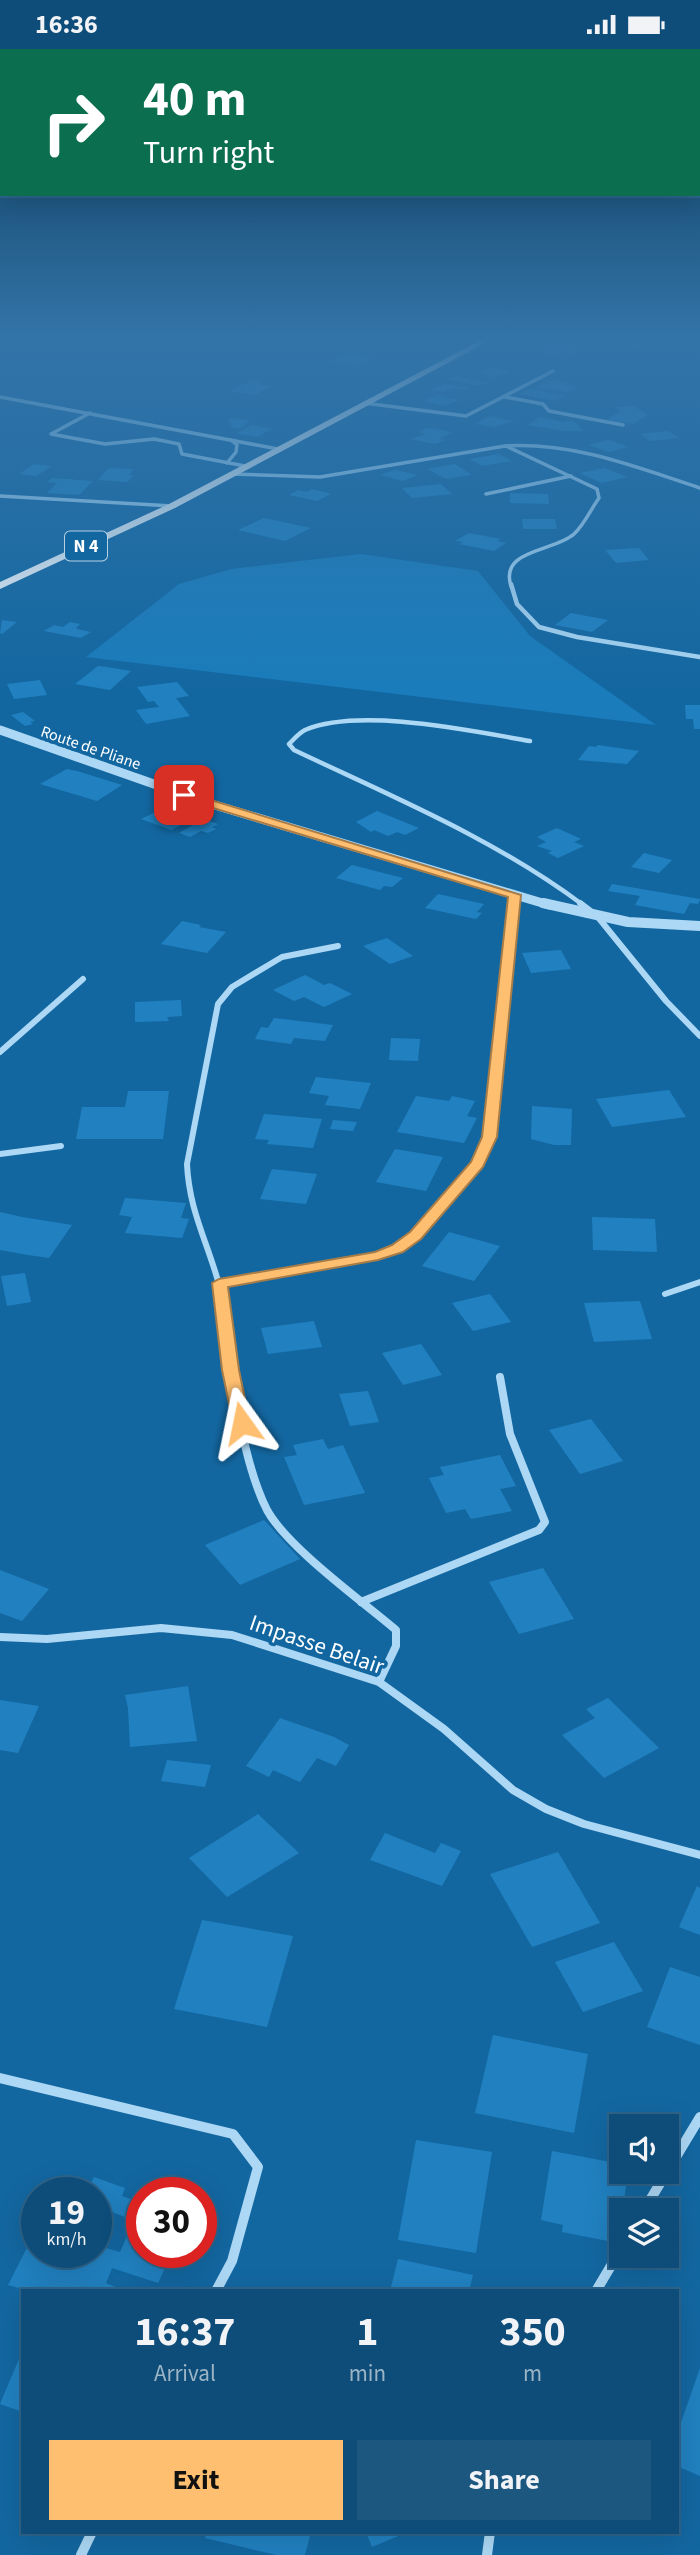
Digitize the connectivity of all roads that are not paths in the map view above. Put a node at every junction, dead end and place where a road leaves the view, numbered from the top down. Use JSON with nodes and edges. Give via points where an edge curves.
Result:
{"nodes":[{"id":1,"x":197,"y":457,"type":"edge"},
{"id":2,"x":231,"y":457,"type":"edge"},
{"id":3,"x":263,"y":457,"type":"edge"},
{"id":4,"x":440,"y":457,"type":"edge"},
{"id":5,"x":529,"y":457,"type":"edge"},
{"id":6,"x":594,"y":457,"type":"edge"},
{"id":7,"x":227,"y":463,"type":"junction"},
{"id":8,"x":245,"y":466,"type":"junction"},
{"id":9,"x":230,"y":474,"type":"junction"},
{"id":10,"x":572,"y":476,"type":"junction"},
{"id":11,"x":700,"y":488,"type":"edge"},
{"id":12,"x":486,"y":494,"type":"dead end"},
{"id":13,"x":0,"y":496,"type":"edge"},
{"id":14,"x":172,"y":506,"type":"junction"},
{"id":15,"x":0,"y":586,"type":"edge"},
{"id":16,"x":700,"y":657,"type":"edge"},
{"id":17,"x":0,"y":730,"type":"edge"},
{"id":18,"x":530,"y":741,"type":"dead end"},
{"id":19,"x":515,"y":895,"type":"junction"},
{"id":20,"x":597,"y":916,"type":"junction"},
{"id":21,"x":700,"y":926,"type":"edge"},
{"id":22,"x":338,"y":946,"type":"dead end"},
{"id":23,"x":83,"y":979,"type":"dead end"},
{"id":24,"x":700,"y":1036,"type":"edge"},
{"id":25,"x":0,"y":1052,"type":"edge"},
{"id":26,"x":61,"y":1146,"type":"dead end"},
{"id":27,"x":0,"y":1154,"type":"edge"},
{"id":28,"x":700,"y":1282,"type":"edge"},
{"id":29,"x":219,"y":1283,"type":"junction"},
{"id":30,"x":665,"y":1294,"type":"dead end"},
{"id":31,"x":500,"y":1377,"type":"dead end"},
{"id":32,"x":361,"y":1602,"type":"junction"},
{"id":33,"x":0,"y":1637,"type":"edge"},
{"id":34,"x":379,"y":1682,"type":"junction"},
{"id":35,"x":700,"y":1855,"type":"edge"},
{"id":36,"x":0,"y":2078,"type":"edge"},
{"id":37,"x":700,"y":2117,"type":"edge"},
{"id":38,"x":651,"y":2198,"type":"edge"},
{"id":39,"x":610,"y":2268,"type":"edge"},
{"id":40,"x":217,"y":2289,"type":"edge"},
{"id":41,"x":597,"y":2289,"type":"edge"},
{"id":42,"x":91,"y":2534,"type":"edge"},
{"id":43,"x":491,"y":2534,"type":"edge"},
{"id":44,"x":81,"y":2555,"type":"edge"},
{"id":45,"x":487,"y":2555,"type":"edge"}],
"edges":[{"from":1,"to":7,"type":"street"},
{"from":2,"to":7,"type":"street"},
{"from":3,"to":8,"type":"main road","number":"N 4"},
{"from":4,"to":9,"type":"street","via":[[320,477]]},
{"from":5,"to":10,"type":"street"},
{"from":6,"to":11,"type":"street"},
{"from":7,"to":8,"type":"street"},
{"from":8,"to":9,"type":"main road","number":"N 4"},
{"from":9,"to":14,"type":"main road","number":"N 4"},
{"from":10,"to":12,"type":"street"},
{"from":10,"to":16,"type":"street","via":[[597,489],[599,498],[575,533],[516,559],[509,579],[517,604],[539,627]]},
{"from":13,"to":14,"type":"street"},
{"from":14,"to":15,"type":"main road","number":"N 4"},
{"from":17,"to":19,"type":"street","name":"Route de Pliane","via":[[232,811]]},
{"from":18,"to":20,"type":"street","via":[[358,721],[312,725],[291,737],[289,744],[514,857]]},
{"from":19,"to":20,"type":"street","name":"Route de Pliane"},
{"from":19,"to":29,"type":"street","via":[[489,1137],[478,1163],[398,1248],[378,1256]]},
{"from":20,"to":21,"type":"street","name":"Route de Pliane"},
{"from":20,"to":24,"type":"street"},
{"from":22,"to":29,"type":"street","via":[[282,957],[232,987],[218,1004],[187,1164],[195,1219]]},
{"from":23,"to":25,"type":"street"},
{"from":26,"to":27,"type":"street"},
{"from":28,"to":30,"type":"street"},
{"from":29,"to":32,"type":"street","via":[[253,1476],[268,1512],[295,1544]]},
{"from":31,"to":32,"type":"street","via":[[510,1434],[544,1526]]},
{"from":32,"to":34,"type":"street","via":[[396,1630],[396,1646]]},
{"from":33,"to":34,"type":"street","name":"Impasse Belair","via":[[47,1639],[161,1628],[198,1630],[232,1635]]},
{"from":34,"to":35,"type":"street","name":"Impasse Belair","via":[[444,1729],[513,1790],[546,1809]]},
{"from":36,"to":40,"type":"street","via":[[233,2134],[258,2167],[232,2261]]},
{"from":37,"to":38,"type":"street"},
{"from":39,"to":41,"type":"street"},
{"from":42,"to":44,"type":"street"},
{"from":43,"to":45,"type":"street"}]}
